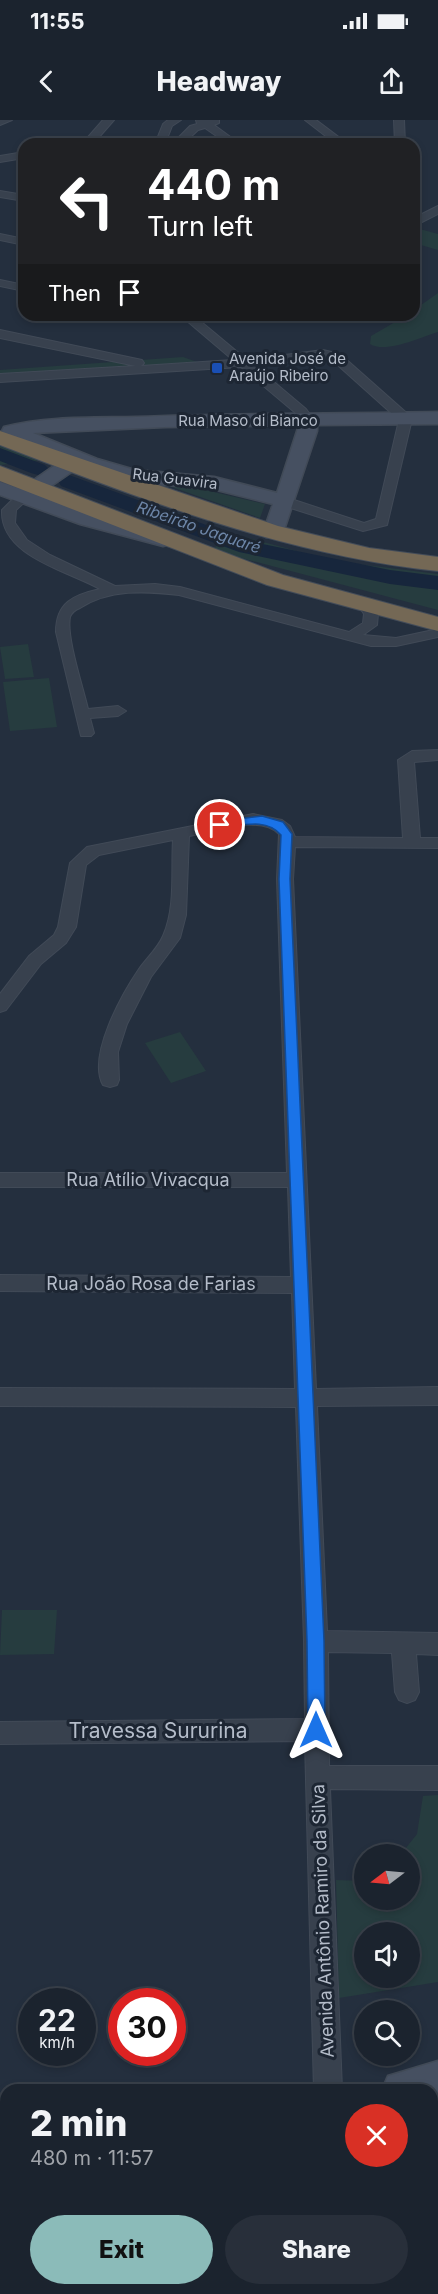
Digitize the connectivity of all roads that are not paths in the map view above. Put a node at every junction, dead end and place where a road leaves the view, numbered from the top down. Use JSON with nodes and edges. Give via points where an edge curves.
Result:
{"nodes":[{"id":1,"x":7,"y":120,"type":"edge"},
{"id":2,"x":109,"y":120,"type":"edge"},
{"id":3,"x":176,"y":120,"type":"edge"},
{"id":4,"x":310,"y":120,"type":"edge"},
{"id":5,"x":399,"y":120,"type":"edge"},
{"id":6,"x":207,"y":121,"type":"edge"},
{"id":7,"x":0,"y":122,"type":"edge"},
{"id":8,"x":92,"y":138,"type":"edge"},
{"id":9,"x":162,"y":138,"type":"edge"},
{"id":10,"x":183,"y":138,"type":"edge"},
{"id":11,"x":228,"y":138,"type":"edge"},
{"id":12,"x":237,"y":138,"type":"edge"},
{"id":13,"x":335,"y":138,"type":"edge"},
{"id":14,"x":400,"y":138,"type":"edge"},
{"id":15,"x":18,"y":156,"type":"edge"},
{"id":16,"x":0,"y":159,"type":"edge"},
{"id":17,"x":0,"y":194,"type":"edge"},
{"id":18,"x":18,"y":197,"type":"edge"},
{"id":19,"x":436,"y":213,"type":"edge"},
{"id":20,"x":420,"y":220,"type":"edge"},
{"id":21,"x":0,"y":237,"type":"edge"},
{"id":22,"x":18,"y":241,"type":"edge"},
{"id":23,"x":0,"y":283,"type":"edge"},
{"id":24,"x":18,"y":287,"type":"edge"},
{"id":25,"x":193,"y":321,"type":"edge"},
{"id":26,"x":0,"y":334,"type":"edge"},
{"id":27,"x":73,"y":349,"type":"junction"},
{"id":28,"x":230,"y":354,"type":"junction"},
{"id":29,"x":121,"y":358,"type":"junction"},
{"id":30,"x":65,"y":362,"type":"junction"},
{"id":31,"x":243,"y":364,"type":"junction"},
{"id":32,"x":0,"y":366,"type":"edge"},
{"id":33,"x":156,"y":368,"type":"junction"},
{"id":34,"x":0,"y":378,"type":"edge"},
{"id":35,"x":438,"y":418,"type":"edge"},
{"id":36,"x":406,"y":419,"type":"junction"},
{"id":37,"x":308,"y":420,"type":"junction"},
{"id":38,"x":58,"y":426,"type":"junction"},
{"id":39,"x":4,"y":432,"type":"edge"},
{"id":40,"x":34,"y":441,"type":"junction"},
{"id":41,"x":0,"y":473,"type":"edge"},
{"id":42,"x":52,"y":476,"type":"junction"},
{"id":43,"x":0,"y":488,"type":"edge"},
{"id":44,"x":283,"y":501,"type":"junction"},
{"id":45,"x":273,"y":533,"type":"junction"},
{"id":46,"x":438,"y":557,"type":"edge"},
{"id":47,"x":384,"y":559,"type":"junction"},
{"id":48,"x":438,"y":564,"type":"edge"},
{"id":49,"x":112,"y":590,"type":"junction"},
{"id":50,"x":366,"y":606,"type":"junction"},
{"id":51,"x":438,"y":624,"type":"edge"},
{"id":52,"x":438,"y":633,"type":"edge"},
{"id":53,"x":351,"y":637,"type":"junction"},
{"id":54,"x":118,"y":711,"type":"dead end"},
{"id":55,"x":83,"y":714,"type":"junction"},
{"id":56,"x":86,"y":733,"type":"dead end"},
{"id":57,"x":438,"y":755,"type":"edge"},
{"id":58,"x":181,"y":832,"type":"junction"},
{"id":59,"x":286,"y":842,"type":"junction"},
{"id":60,"x":412,"y":843,"type":"junction"},
{"id":61,"x":438,"y":843,"type":"edge"},
{"id":62,"x":0,"y":1006,"type":"edge"},
{"id":63,"x":110,"y":1080,"type":"dead end"},
{"id":64,"x":0,"y":1180,"type":"edge"},
{"id":65,"x":297,"y":1180,"type":"junction"},
{"id":66,"x":0,"y":1283,"type":"edge"},
{"id":67,"x":302,"y":1285,"type":"junction"},
{"id":68,"x":438,"y":1396,"type":"edge"},
{"id":69,"x":0,"y":1397,"type":"edge"},
{"id":70,"x":306,"y":1398,"type":"junction"},
{"id":71,"x":316,"y":1641,"type":"junction"},
{"id":72,"x":403,"y":1644,"type":"junction"},
{"id":73,"x":438,"y":1644,"type":"edge"},
{"id":74,"x":407,"y":1692,"type":"dead end"},
{"id":75,"x":316,"y":1730,"type":"junction"},
{"id":76,"x":0,"y":1732,"type":"edge"},
{"id":77,"x":318,"y":1777,"type":"junction"},
{"id":78,"x":438,"y":1778,"type":"edge"},
{"id":79,"x":328,"y":2084,"type":"edge"}],
"edges":[{"from":1,"to":7,"type":"street"},
{"from":2,"to":8,"type":"street"},
{"from":3,"to":9,"type":"street","via":[[168,124]]},
{"from":4,"to":13,"type":"street"},
{"from":5,"to":14,"type":"street"},
{"from":6,"to":10,"type":"street"},
{"from":6,"to":11,"type":"street"},
{"from":6,"to":12,"type":"street"},
{"from":15,"to":16,"type":"street"},
{"from":17,"to":18,"type":"street"},
{"from":19,"to":20,"type":"street"},
{"from":21,"to":22,"type":"street"},
{"from":23,"to":24,"type":"street"},
{"from":25,"to":28,"type":"street"},
{"from":26,"to":27,"type":"street"},
{"from":27,"to":29,"type":"street"},
{"from":27,"to":30,"type":"street"},
{"from":28,"to":29,"type":"street"},
{"from":28,"to":31,"type":"street"},
{"from":29,"to":30,"type":"street"},
{"from":29,"to":33,"type":"street"},
{"from":30,"to":32,"type":"street"},
{"from":31,"to":33,"type":"street"},
{"from":31,"to":36,"type":"street","via":[[331,355]]},
{"from":31,"to":37,"type":"street"},
{"from":33,"to":34,"type":"street"},
{"from":35,"to":36,"type":"main road","name":"Rua Maso di Bianco"},
{"from":36,"to":37,"type":"main road","name":"Rua Maso di Bianco"},
{"from":36,"to":44,"type":"street","name":"Rua Guavira","via":[[382,522],[369,527],[352,524]]},
{"from":37,"to":38,"type":"main road","name":"Rua Maso di Bianco"},
{"from":37,"to":44,"type":"main road","via":[[308,431]]},
{"from":38,"to":39,"type":"main road","name":"Rua Maso di Bianco"},
{"from":38,"to":40,"type":"main road","name":"Rua Maso di Bianco","via":[[42,432]]},
{"from":39,"to":40,"type":"main road","name":"Rua Guavira"},
{"from":39,"to":42,"type":"highway"},
{"from":40,"to":42,"type":"main road","name":"Rua Guavira"},
{"from":41,"to":42,"type":"highway"},
{"from":42,"to":43,"type":"main road"},
{"from":42,"to":44,"type":"main road","name":"Rua Guavira","via":[[133,476],[214,483]]},
{"from":42,"to":45,"type":"highway"},
{"from":42,"to":49,"type":"street","via":[[10,509],[5,521],[8,534],[28,552],[82,573]]},
{"from":42,"to":50,"type":"highway","via":[[185,546],[275,580]]},
{"from":44,"to":45,"type":"main road"},
{"from":45,"to":47,"type":"highway"},
{"from":46,"to":47,"type":"highway"},
{"from":47,"to":48,"type":"highway"},
{"from":49,"to":53,"type":"street","via":[[180,591]]},
{"from":49,"to":55,"type":"street","via":[[75,603],[63,618]]},
{"from":50,"to":51,"type":"highway"},
{"from":50,"to":53,"type":"street","via":[[371,614],[369,625]]},
{"from":52,"to":53,"type":"street","via":[[383,643]]},
{"from":54,"to":55,"type":"street"},
{"from":55,"to":56,"type":"street"},
{"from":57,"to":60,"type":"street","via":[[412,756],[406,760]]},
{"from":58,"to":59,"type":"street","via":[[253,819],[283,829]]},
{"from":58,"to":62,"type":"street","via":[[107,847],[84,856],[78,863],[67,927],[60,939],[35,960]]},
{"from":58,"to":63,"type":"street","via":[[178,915],[171,938],[144,975],[118,1024],[109,1052]]},
{"from":59,"to":60,"type":"street"},
{"from":59,"to":65,"type":"street","name":"Avenida Antônio Ramiro da Silva"},
{"from":60,"to":61,"type":"street"},
{"from":64,"to":65,"type":"street","name":"Rua Atílio Vivacqua"},
{"from":65,"to":67,"type":"street","name":"Avenida Antônio Ramiro da Silva"},
{"from":66,"to":67,"type":"street","name":"Rua João Rosa de Farias"},
{"from":67,"to":70,"type":"street","name":"Avenida Antônio Ramiro da Silva"},
{"from":68,"to":70,"type":"street"},
{"from":69,"to":70,"type":"street"},
{"from":70,"to":71,"type":"street","name":"Avenida Antônio Ramiro da Silva"},
{"from":71,"to":72,"type":"street"},
{"from":71,"to":75,"type":"street","name":"Avenida Antônio Ramiro da Silva"},
{"from":72,"to":73,"type":"street"},
{"from":72,"to":74,"type":"street"},
{"from":75,"to":76,"type":"street","name":"Travessa Sururina"},
{"from":75,"to":77,"type":"street","name":"Avenida Antônio Ramiro da Silva"},
{"from":77,"to":78,"type":"street"},
{"from":77,"to":79,"type":"street","name":"Avenida Antônio Ramiro da Silva"}]}
